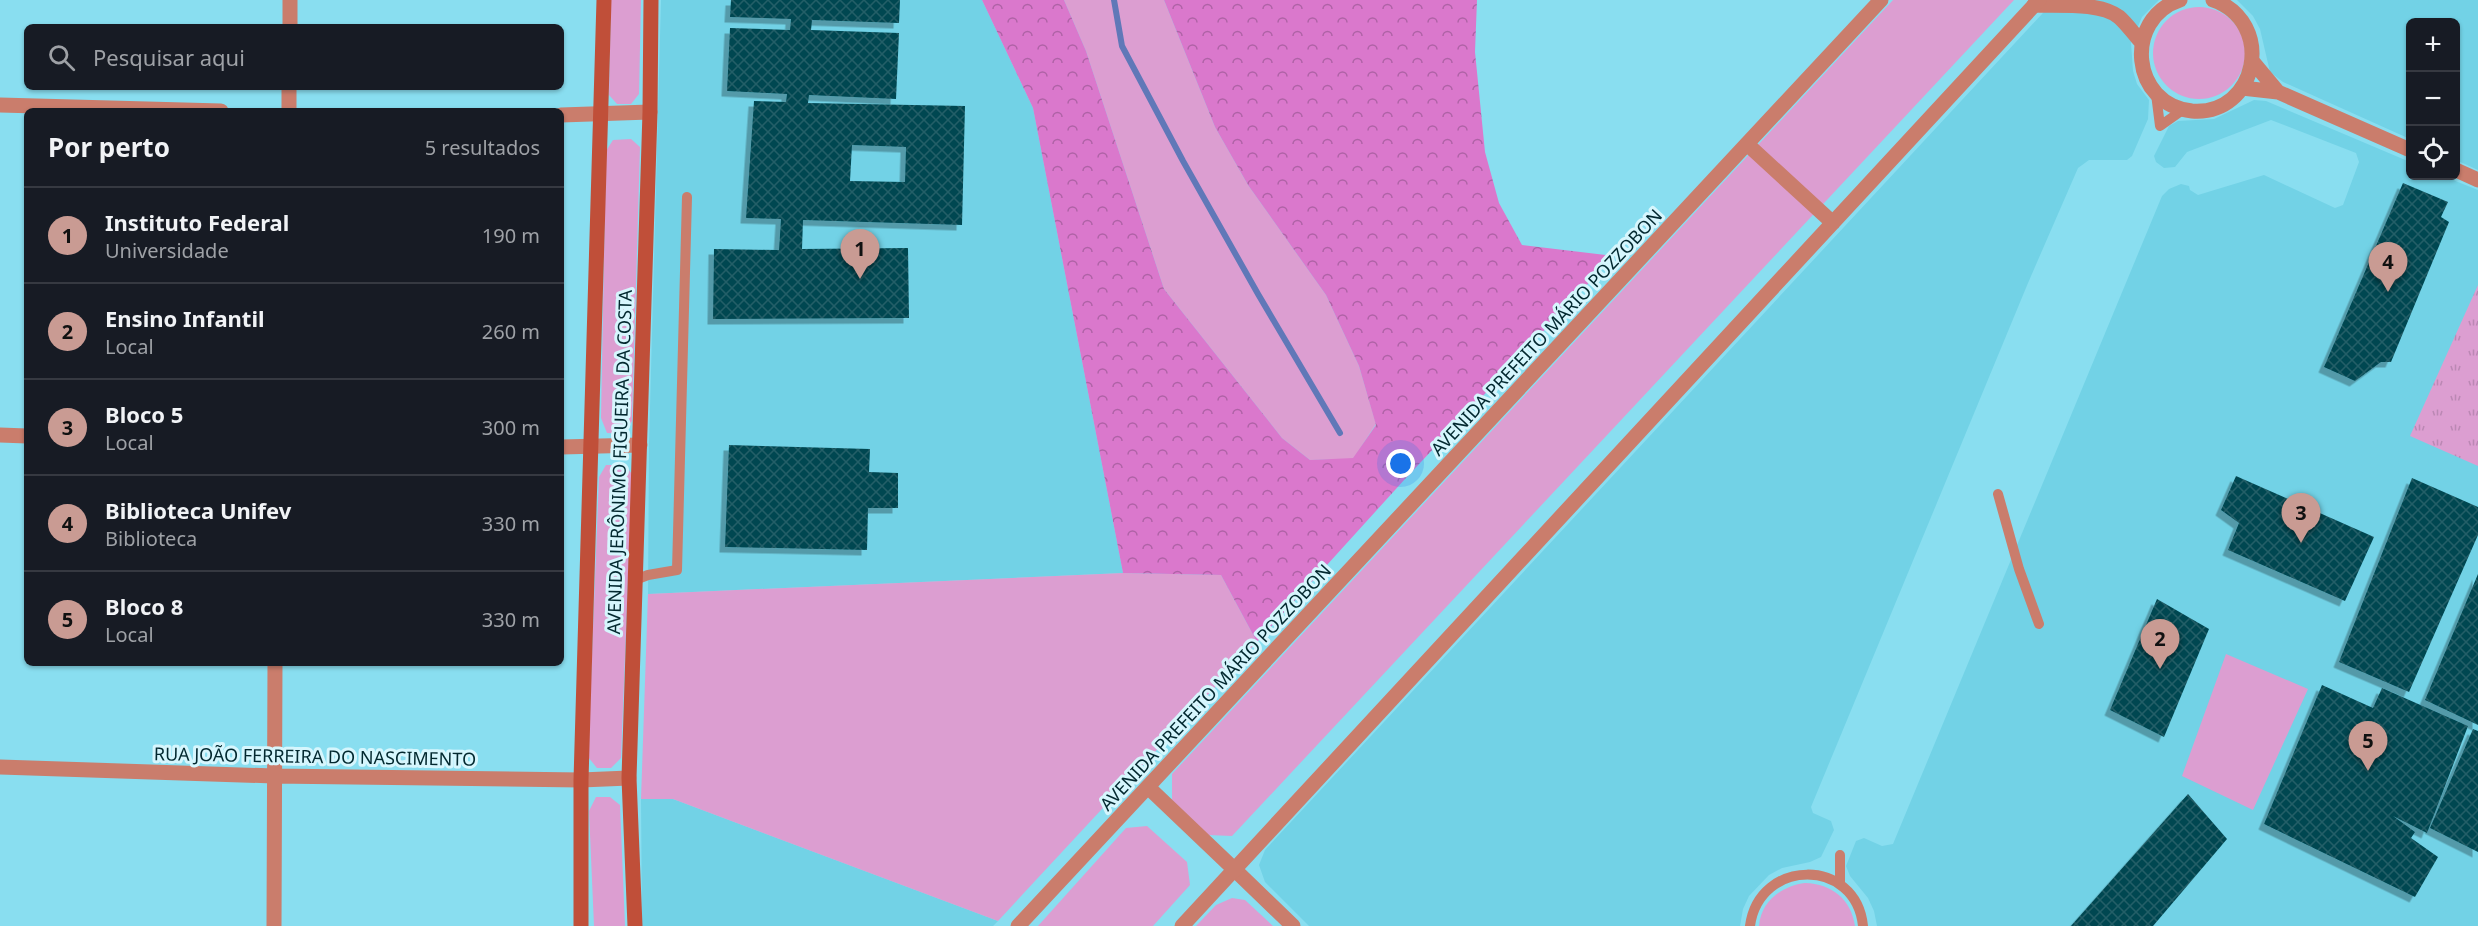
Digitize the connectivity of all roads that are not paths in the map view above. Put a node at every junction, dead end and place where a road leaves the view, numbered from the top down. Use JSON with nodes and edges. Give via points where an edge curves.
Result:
{"nodes":[{"id":1,"x":290,"y":0,"type":"edge"},
{"id":2,"x":604,"y":0,"type":"edge"},
{"id":3,"x":651,"y":0,"type":"edge"},
{"id":4,"x":1881,"y":0,"type":"edge"},
{"id":5,"x":2180,"y":0,"type":"edge"},
{"id":6,"x":2215,"y":0,"type":"edge"},
{"id":7,"x":2037,"y":2,"type":"edge"},
{"id":8,"x":290,"y":24,"type":"edge"},
{"id":9,"x":2141,"y":42,"type":"junction"},
{"id":10,"x":2253,"y":62,"type":"junction"},
{"id":11,"x":2242,"y":88,"type":"junction"},
{"id":12,"x":290,"y":90,"type":"edge"},
{"id":13,"x":2278,"y":92,"type":"junction"},
{"id":14,"x":2156,"y":93,"type":"junction"},
{"id":15,"x":0,"y":105,"type":"edge"},
{"id":16,"x":110,"y":108,"type":"edge"},
{"id":17,"x":289,"y":108,"type":"edge"},
{"id":18,"x":2184,"y":109,"type":"junction"},
{"id":19,"x":650,"y":112,"type":"junction"},
{"id":20,"x":564,"y":115,"type":"edge"},
{"id":21,"x":602,"y":115,"type":"junction"},
{"id":22,"x":1747,"y":144,"type":"junction"},
{"id":23,"x":2406,"y":148,"type":"edge"},
{"id":24,"x":2460,"y":172,"type":"edge"},
{"id":25,"x":2478,"y":180,"type":"edge"},
{"id":26,"x":687,"y":197,"type":"dead end"},
{"id":27,"x":1833,"y":223,"type":"junction"},
{"id":28,"x":0,"y":435,"type":"edge"},
{"id":29,"x":24,"y":436,"type":"edge"},
{"id":30,"x":640,"y":445,"type":"junction"},
{"id":31,"x":564,"y":447,"type":"edge"},
{"id":32,"x":591,"y":447,"type":"junction"},
{"id":33,"x":1998,"y":494,"type":"dead end"},
{"id":34,"x":635,"y":580,"type":"junction"},
{"id":35,"x":2039,"y":624,"type":"dead end"},
{"id":36,"x":275,"y":666,"type":"edge"},
{"id":37,"x":0,"y":767,"type":"edge"},
{"id":38,"x":274,"y":776,"type":"junction"},
{"id":39,"x":628,"y":778,"type":"junction"},
{"id":40,"x":581,"y":780,"type":"junction"},
{"id":41,"x":1149,"y":788,"type":"junction"},
{"id":42,"x":1234,"y":870,"type":"junction"},
{"id":43,"x":1826,"y":877,"type":"junction"},
{"id":44,"x":1840,"y":884,"type":"junction"},
{"id":45,"x":274,"y":926,"type":"edge"},
{"id":46,"x":581,"y":926,"type":"edge"},
{"id":47,"x":635,"y":926,"type":"edge"},
{"id":48,"x":1018,"y":926,"type":"edge"},
{"id":49,"x":1182,"y":926,"type":"edge"},
{"id":50,"x":1293,"y":926,"type":"edge"},
{"id":51,"x":1750,"y":926,"type":"edge"},
{"id":52,"x":1863,"y":926,"type":"edge"}],
"edges":[{"from":1,"to":8,"type":"street"},
{"from":2,"to":21,"type":"main road","name":"AVENIDA JERÔNIMO FIGUEIRA DA COSTA"},
{"from":3,"to":19,"type":"main road","name":"AVENIDA JERÔNIMO FIGUEIRA DA COSTA"},
{"from":4,"to":22,"type":"street","name":"AVENIDA PREFEITO MÁRIO POZZOBON"},
{"from":5,"to":9,"type":"street","via":[[2154,17]]},
{"from":6,"to":10,"type":"street","via":[[2237,14],[2245,25]]},
{"from":7,"to":9,"type":"street","via":[[2105,11],[2118,16]]},
{"from":7,"to":27,"type":"street"},
{"from":9,"to":14,"type":"street","via":[[2142,69]]},
{"from":10,"to":11,"type":"street"},
{"from":10,"to":13,"type":"street"},
{"from":11,"to":13,"type":"street"},
{"from":11,"to":18,"type":"street","via":[[2221,106]]},
{"from":12,"to":17,"type":"street"},
{"from":13,"to":23,"type":"street"},
{"from":14,"to":18,"type":"street"},
{"from":14,"to":18,"type":"lane","via":[[2160,126]]},
{"from":15,"to":16,"type":"street"},
{"from":19,"to":21,"type":"street"},
{"from":19,"to":30,"type":"main road","name":"AVENIDA JERÔNIMO FIGUEIRA DA COSTA"},
{"from":20,"to":21,"type":"street"},
{"from":21,"to":32,"type":"main road","name":"AVENIDA JERÔNIMO FIGUEIRA DA COSTA"},
{"from":22,"to":27,"type":"street"},
{"from":22,"to":41,"type":"street","name":"AVENIDA PREFEITO MÁRIO POZZOBON"},
{"from":24,"to":25,"type":"street"},
{"from":26,"to":34,"type":"lane","via":[[677,570]]},
{"from":27,"to":42,"type":"street"},
{"from":28,"to":29,"type":"street"},
{"from":30,"to":32,"type":"street"},
{"from":30,"to":34,"type":"main road","name":"AVENIDA JERÔNIMO FIGUEIRA DA COSTA"},
{"from":31,"to":32,"type":"street"},
{"from":32,"to":40,"type":"main road","name":"AVENIDA JERÔNIMO FIGUEIRA DA COSTA"},
{"from":33,"to":35,"type":"lane"},
{"from":34,"to":39,"type":"main road","name":"AVENIDA JERÔNIMO FIGUEIRA DA COSTA"},
{"from":36,"to":38,"type":"street"},
{"from":37,"to":38,"type":"street","name":"RUA JOÃO FERREIRA DO NASCIMENTO"},
{"from":38,"to":40,"type":"street","name":"RUA JOÃO FERREIRA DO NASCIMENTO"},
{"from":38,"to":45,"type":"street"},
{"from":39,"to":40,"type":"street","name":"RUA JOÃO FERREIRA DO NASCIMENTO"},
{"from":39,"to":47,"type":"main road","name":"AVENIDA JERÔNIMO FIGUEIRA DA COSTA"},
{"from":40,"to":46,"type":"main road","name":"AVENIDA JERÔNIMO FIGUEIRA DA COSTA"},
{"from":41,"to":42,"type":"street"},
{"from":41,"to":48,"type":"street","name":"AVENIDA PREFEITO MÁRIO POZZOBON"},
{"from":42,"to":49,"type":"street"},
{"from":42,"to":50,"type":"street"},
{"from":43,"to":44,"type":"lane"},
{"from":43,"to":44,"type":"lane","via":[[1840,855]]},
{"from":43,"to":51,"type":"lane","via":[[1792,876],[1777,883],[1755,907]]},
{"from":44,"to":52,"type":"lane","via":[[1853,897]]}]}
